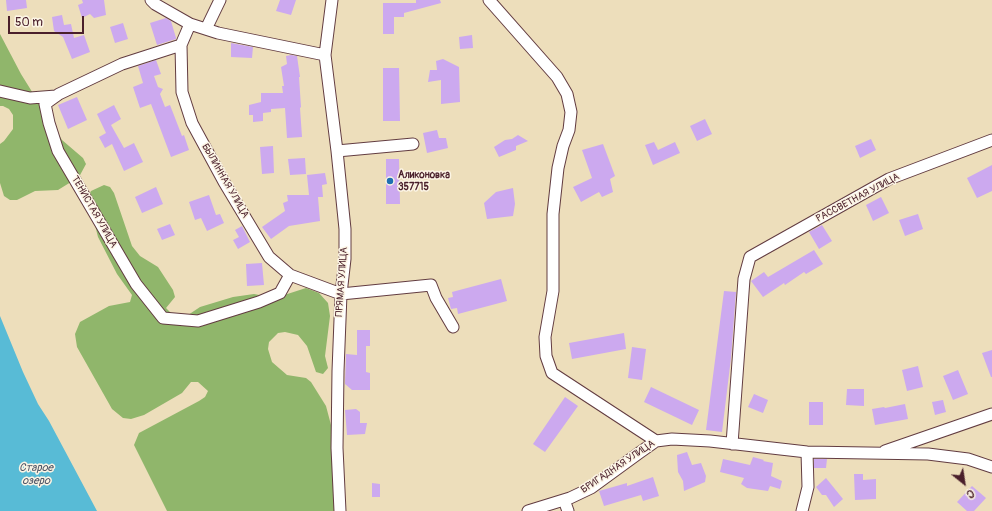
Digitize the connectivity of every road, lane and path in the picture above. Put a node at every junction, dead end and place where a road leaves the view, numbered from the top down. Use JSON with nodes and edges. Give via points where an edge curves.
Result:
{"nodes":[{"id":1,"x":151,"y":0,"type":"edge"},
{"id":2,"x":220,"y":0,"type":"edge"},
{"id":3,"x":332,"y":0,"type":"edge"},
{"id":4,"x":488,"y":0,"type":"edge"},
{"id":5,"x":190,"y":24,"type":"junction"},
{"id":6,"x":206,"y":29,"type":"junction"},
{"id":7,"x":180,"y":45,"type":"junction"},
{"id":8,"x":325,"y":55,"type":"junction"},
{"id":9,"x":0,"y":91,"type":"edge"},
{"id":10,"x":56,"y":96,"type":"junction"},
{"id":11,"x":992,"y":140,"type":"edge"},
{"id":12,"x":413,"y":144,"type":"dead end"},
{"id":13,"x":337,"y":152,"type":"junction"},
{"id":14,"x":290,"y":275,"type":"junction"},
{"id":15,"x":341,"y":294,"type":"junction"},
{"id":16,"x":453,"y":327,"type":"dead end"},
{"id":17,"x":992,"y":414,"type":"edge"},
{"id":18,"x":656,"y":441,"type":"junction"},
{"id":19,"x":732,"y":444,"type":"junction"},
{"id":20,"x":807,"y":452,"type":"junction"},
{"id":21,"x":877,"y":454,"type":"junction"},
{"id":22,"x":992,"y":467,"type":"edge"},
{"id":23,"x":564,"y":500,"type":"junction"},
{"id":24,"x":340,"y":511,"type":"edge"},
{"id":25,"x":528,"y":511,"type":"edge"},
{"id":26,"x":568,"y":511,"type":"edge"},
{"id":27,"x":802,"y":511,"type":"edge"}],
"edges":[{"from":1,"to":5,"type":"street"},
{"from":2,"to":6,"type":"street"},
{"from":3,"to":8,"type":"street","name":"ПРЯМАЯ УЛИЦА"},
{"from":4,"to":18,"type":"street","via":[[557,77],[567,94],[571,112],[569,130],[558,168],[553,214],[553,291],[545,337],[546,356],[552,373]]},
{"from":5,"to":6,"type":"street"},
{"from":5,"to":7,"type":"street","name":"БЫЛИННАЯ УЛИЦА"},
{"from":6,"to":8,"type":"street"},
{"from":7,"to":10,"type":"street","name":"ТЕНИСТАЯ УЛИЦА","via":[[122,64]]},
{"from":7,"to":14,"type":"street","name":"БЫЛИННАЯ УЛИЦА","via":[[182,92],[192,123],[269,257]]},
{"from":8,"to":13,"type":"street","name":"ПРЯМАЯ УЛИЦА"},
{"from":9,"to":10,"type":"street","via":[[30,98]]},
{"from":10,"to":14,"type":"street","name":"ТЕНИСТАЯ УЛИЦА","via":[[45,104],[58,151],[136,284],[163,318],[198,321],[259,302],[280,293]]},
{"from":11,"to":19,"type":"street","name":"РАССВЕТНАЯ УЛИЦА","via":[[889,179],[750,257],[744,278]]},
{"from":12,"to":13,"type":"street"},
{"from":13,"to":15,"type":"street","name":"ПРЯМАЯ УЛИЦА","via":[[345,229]]},
{"from":14,"to":15,"type":"street","name":"БЫЛИННАЯ УЛИЦА"},
{"from":15,"to":16,"type":"street","via":[[431,285]]},
{"from":15,"to":24,"type":"street","name":"ПРЯМАЯ УЛИЦА","via":[[337,441]]},
{"from":17,"to":21,"type":"street","name":"БРИГАДНАЯ УЛИЦА"},
{"from":18,"to":19,"type":"street","name":"БРИГАДНАЯ УЛИЦА","via":[[672,439]]},
{"from":18,"to":23,"type":"street","name":"БРИГАДНАЯ УЛИЦА","via":[[591,488]]},
{"from":19,"to":20,"type":"street","name":"БРИГАДНАЯ УЛИЦА"},
{"from":20,"to":21,"type":"street","name":"БРИГАДНАЯ УЛИЦА"},
{"from":20,"to":27,"type":"street","via":[[808,487]]},
{"from":21,"to":22,"type":"street","name":"БРИГАДНАЯ УЛИЦА","via":[[928,454],[968,459]]},
{"from":23,"to":25,"type":"street","name":"БРИГАДНАЯ УЛИЦА"},
{"from":23,"to":26,"type":"street"}]}
